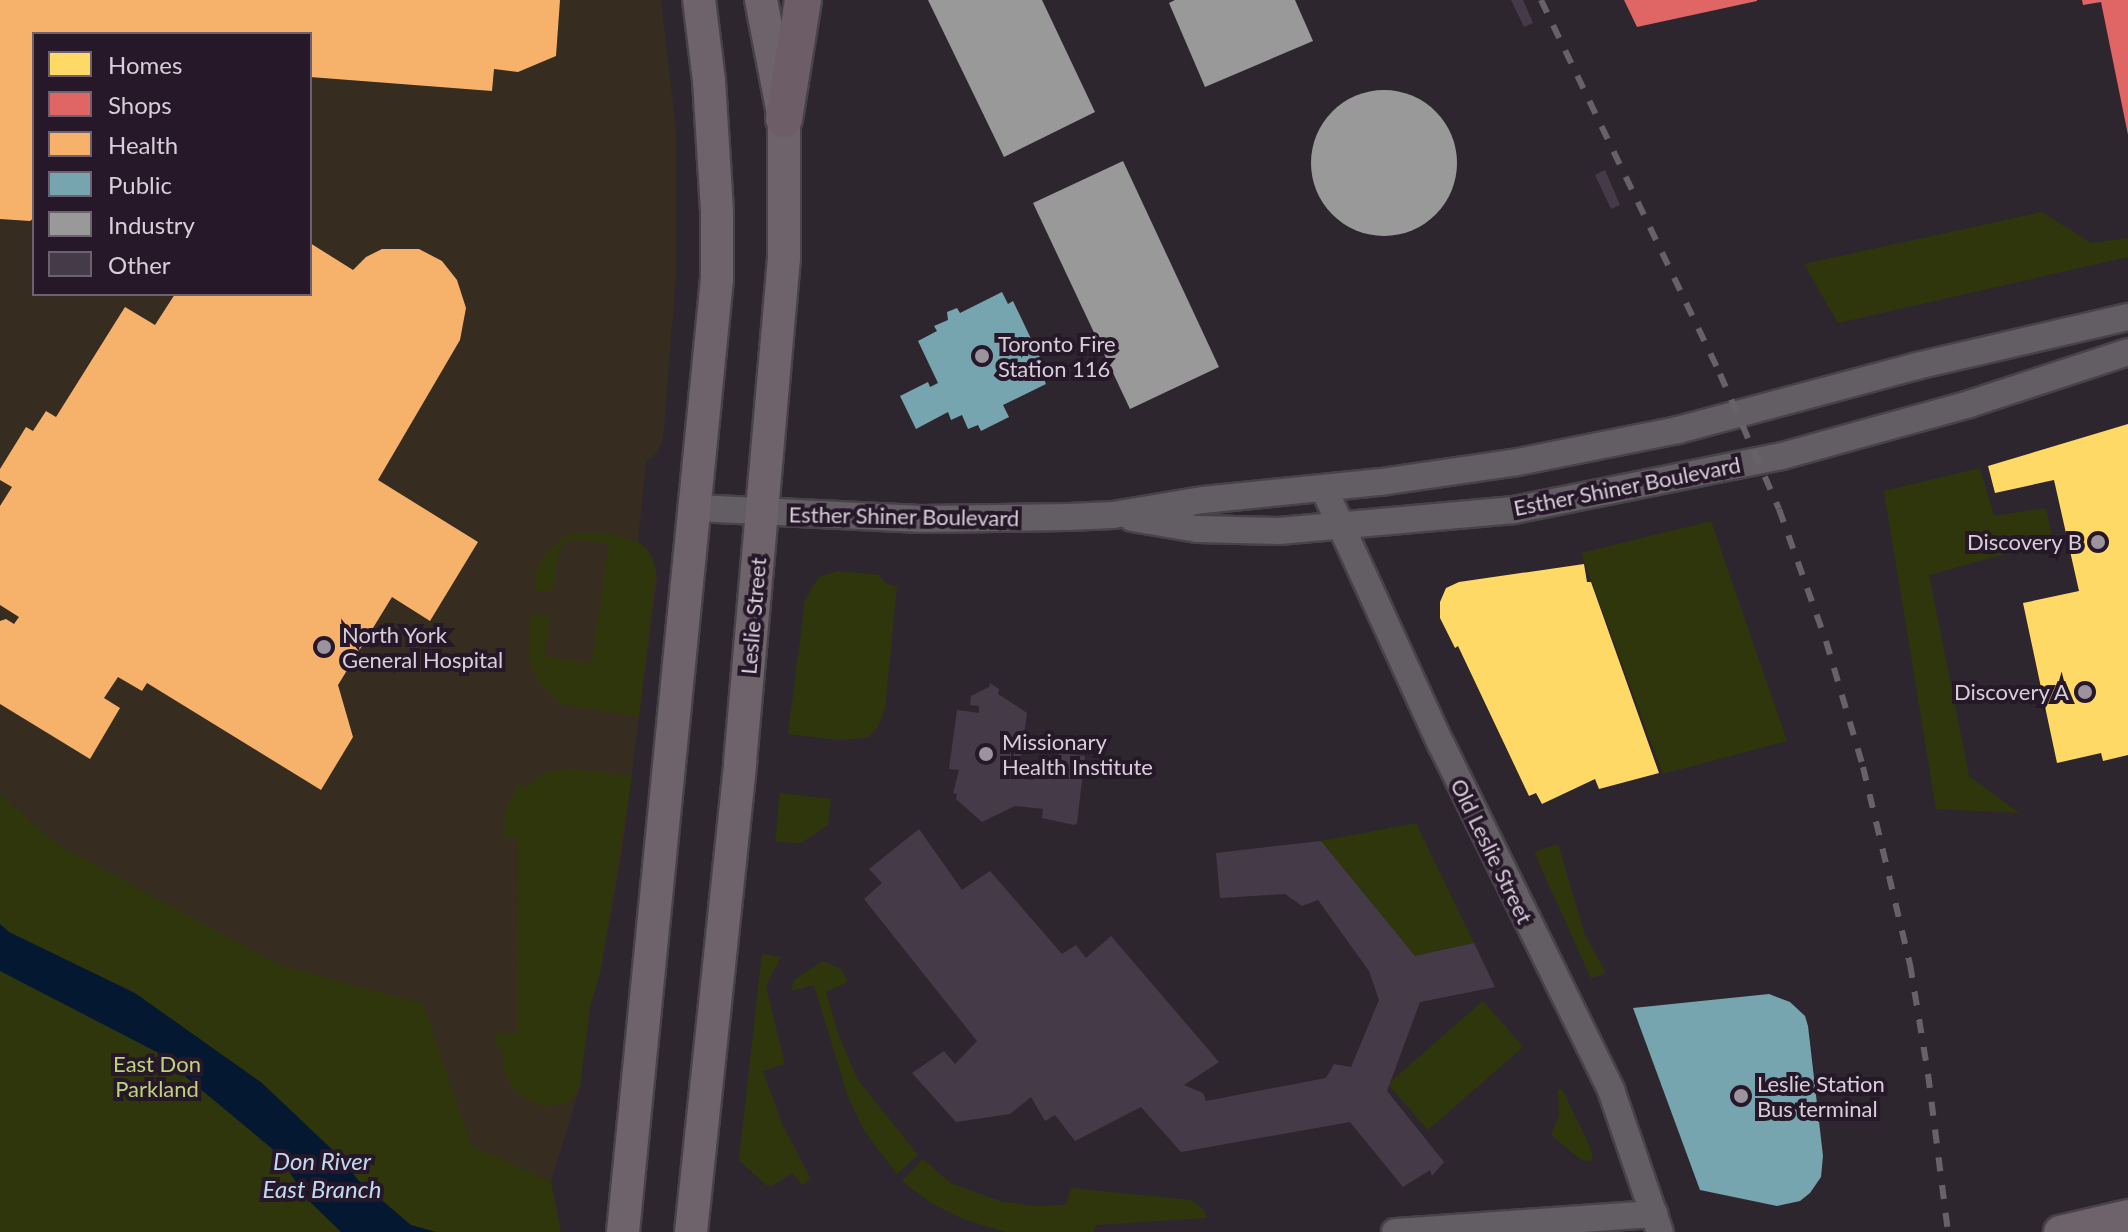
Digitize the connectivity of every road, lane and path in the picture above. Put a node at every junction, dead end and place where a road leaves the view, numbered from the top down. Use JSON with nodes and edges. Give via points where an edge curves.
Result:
{"nodes":[{"id":1,"x":699,"y":0,"type":"edge"},
{"id":2,"x":761,"y":0,"type":"edge"},
{"id":3,"x":803,"y":0,"type":"edge"},
{"id":4,"x":784,"y":119,"type":"junction"},
{"id":5,"x":2128,"y":317,"type":"edge"},
{"id":6,"x":2128,"y":352,"type":"edge"},
{"id":7,"x":1324,"y":489,"type":"junction"},
{"id":8,"x":696,"y":508,"type":"junction"},
{"id":9,"x":761,"y":514,"type":"junction"},
{"id":10,"x":1113,"y":515,"type":"junction"},
{"id":11,"x":1339,"y":528,"type":"junction"},
{"id":12,"x":2128,"y":1216,"type":"edge"},
{"id":13,"x":1657,"y":1223,"type":"edge"},
{"id":14,"x":623,"y":1232,"type":"edge"},
{"id":15,"x":691,"y":1232,"type":"edge"},
{"id":16,"x":1395,"y":1232,"type":"edge"},
{"id":17,"x":2060,"y":1232,"type":"edge"}],
"edges":[{"from":1,"to":8,"type":"main road","via":[[709,81],[717,279]]},
{"from":2,"to":4,"type":"main road","name":"Leslie Street"},
{"from":3,"to":4,"type":"highway"},
{"from":4,"to":9,"type":"main road","name":"Leslie Street","via":[[784,258]]},
{"from":5,"to":7,"type":"street","name":"Esther Shiner Boulevard","via":[[1678,430],[1518,462]]},
{"from":6,"to":11,"type":"street","name":"Esther Shiner Boulevard","via":[[1969,404],[1782,456],[1514,510]]},
{"from":7,"to":10,"type":"street","name":"Esther Shiner Boulevard"},
{"from":7,"to":11,"type":"street","name":"Old Leslie Street"},
{"from":8,"to":9,"type":"street","name":"Esther Shiner Boulevard"},
{"from":8,"to":14,"type":"main road"},
{"from":9,"to":10,"type":"street","name":"Esther Shiner Boulevard","via":[[921,519]]},
{"from":9,"to":15,"type":"main road","name":"Leslie Street"},
{"from":10,"to":11,"type":"street","name":"Esther Shiner Boulevard","via":[[1197,529]]},
{"from":11,"to":13,"type":"street","name":"Old Leslie Street","via":[[1611,1090]]},
{"from":12,"to":17,"type":"main road"},
{"from":13,"to":16,"type":"street","name":"Old Leslie Street"}]}
